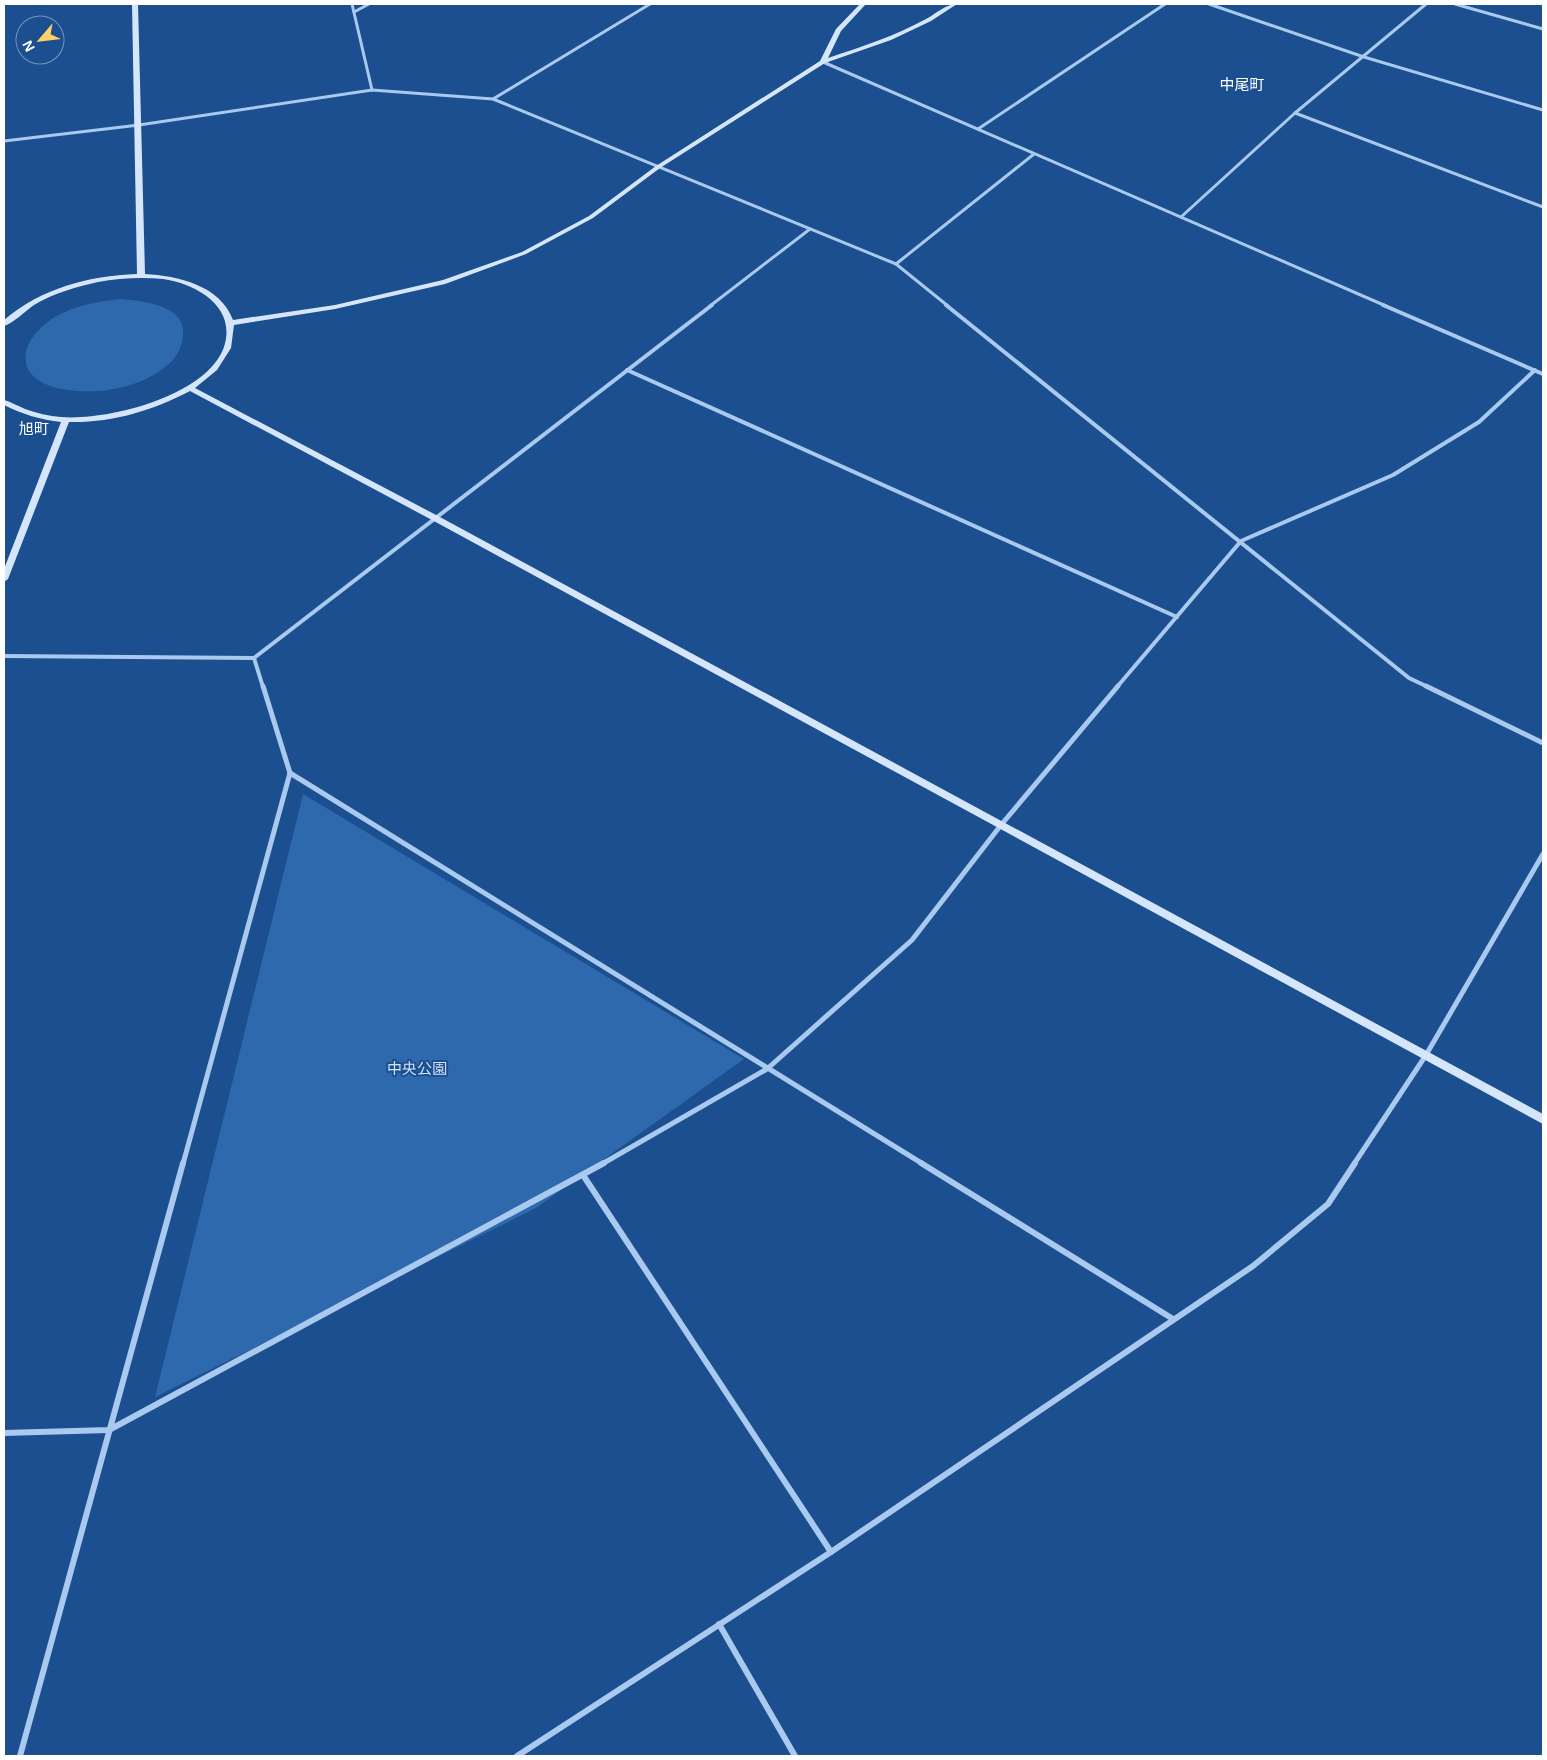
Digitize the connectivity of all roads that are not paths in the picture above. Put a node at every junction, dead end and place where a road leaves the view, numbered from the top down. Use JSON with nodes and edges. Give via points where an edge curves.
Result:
{"nodes":[{"id":1,"x":135,"y":4,"type":"edge"},
{"id":2,"x":352,"y":4,"type":"edge"},
{"id":3,"x":369,"y":4,"type":"edge"},
{"id":4,"x":650,"y":4,"type":"edge"},
{"id":5,"x":863,"y":4,"type":"edge"},
{"id":6,"x":954,"y":4,"type":"edge"},
{"id":7,"x":1165,"y":4,"type":"edge"},
{"id":8,"x":1209,"y":4,"type":"edge"},
{"id":9,"x":1426,"y":4,"type":"edge"},
{"id":10,"x":1455,"y":4,"type":"edge"},
{"id":11,"x":354,"y":12,"type":"junction"},
{"id":12,"x":1543,"y":29,"type":"edge"},
{"id":13,"x":1364,"y":57,"type":"junction"},
{"id":14,"x":823,"y":62,"type":"junction"},
{"id":15,"x":372,"y":90,"type":"junction"},
{"id":16,"x":493,"y":99,"type":"junction"},
{"id":17,"x":1543,"y":110,"type":"edge"},
{"id":18,"x":1295,"y":113,"type":"junction"},
{"id":19,"x":139,"y":124,"type":"junction"},
{"id":20,"x":978,"y":129,"type":"junction"},
{"id":21,"x":4,"y":141,"type":"edge"},
{"id":22,"x":1034,"y":154,"type":"junction"},
{"id":23,"x":658,"y":167,"type":"junction"},
{"id":24,"x":1543,"y":207,"type":"edge"},
{"id":25,"x":1181,"y":217,"type":"junction"},
{"id":26,"x":810,"y":229,"type":"junction"},
{"id":27,"x":896,"y":264,"type":"junction"},
{"id":28,"x":141,"y":276,"type":"junction"},
{"id":29,"x":230,"y":323,"type":"junction"},
{"id":30,"x":4,"y":324,"type":"edge"},
{"id":31,"x":627,"y":370,"type":"junction"},
{"id":32,"x":1534,"y":370,"type":"junction"},
{"id":33,"x":1543,"y":374,"type":"edge"},
{"id":34,"x":190,"y":388,"type":"junction"},
{"id":35,"x":4,"y":402,"type":"edge"},
{"id":36,"x":66,"y":420,"type":"junction"},
{"id":37,"x":435,"y":518,"type":"junction"},
{"id":38,"x":1241,"y":541,"type":"junction"},
{"id":39,"x":4,"y":579,"type":"edge"},
{"id":40,"x":1178,"y":617,"type":"junction"},
{"id":41,"x":4,"y":656,"type":"edge"},
{"id":42,"x":254,"y":658,"type":"junction"},
{"id":43,"x":1543,"y":743,"type":"edge"},
{"id":44,"x":290,"y":773,"type":"junction"},
{"id":45,"x":1001,"y":825,"type":"junction"},
{"id":46,"x":1543,"y":854,"type":"edge"},
{"id":47,"x":1426,"y":1055,"type":"junction"},
{"id":48,"x":767,"y":1069,"type":"junction"},
{"id":49,"x":1543,"y":1119,"type":"edge"},
{"id":50,"x":583,"y":1175,"type":"junction"},
{"id":51,"x":1172,"y":1319,"type":"junction"},
{"id":52,"x":109,"y":1430,"type":"junction"},
{"id":53,"x":4,"y":1433,"type":"edge"},
{"id":54,"x":831,"y":1552,"type":"junction"},
{"id":55,"x":719,"y":1624,"type":"junction"},
{"id":56,"x":20,"y":1756,"type":"edge"},
{"id":57,"x":517,"y":1756,"type":"edge"},
{"id":58,"x":795,"y":1756,"type":"edge"}],
"edges":[{"from":1,"to":19,"type":"street"},
{"from":2,"to":11,"type":"street"},
{"from":3,"to":11,"type":"street"},
{"from":4,"to":16,"type":"street"},
{"from":5,"to":14,"type":"street","via":[[838,30]]},
{"from":6,"to":14,"type":"street","via":[[889,39]]},
{"from":7,"to":20,"type":"street"},
{"from":8,"to":13,"type":"street"},
{"from":9,"to":13,"type":"street"},
{"from":10,"to":12,"type":"street"},
{"from":11,"to":15,"type":"street"},
{"from":13,"to":17,"type":"street"},
{"from":13,"to":18,"type":"street"},
{"from":14,"to":20,"type":"street"},
{"from":14,"to":23,"type":"street"},
{"from":15,"to":16,"type":"street"},
{"from":15,"to":19,"type":"street"},
{"from":16,"to":23,"type":"street"},
{"from":18,"to":24,"type":"street"},
{"from":18,"to":25,"type":"street"},
{"from":19,"to":21,"type":"street"},
{"from":19,"to":28,"type":"street"},
{"from":20,"to":22,"type":"street"},
{"from":22,"to":25,"type":"street"},
{"from":22,"to":27,"type":"street"},
{"from":23,"to":26,"type":"street"},
{"from":23,"to":29,"type":"street","via":[[591,218],[524,253],[445,282],[335,307]]},
{"from":25,"to":32,"type":"street"},
{"from":26,"to":27,"type":"street"},
{"from":26,"to":31,"type":"street"},
{"from":27,"to":38,"type":"street"},
{"from":28,"to":29,"type":"street","via":[[191,285],[223,307]]},
{"from":28,"to":30,"type":"street","via":[[100,279],[60,290],[24,307]]},
{"from":29,"to":34,"type":"street","via":[[228,345],[214,368]]},
{"from":31,"to":37,"type":"street"},
{"from":31,"to":40,"type":"street"},
{"from":32,"to":33,"type":"street"},
{"from":32,"to":38,"type":"street","via":[[1479,422],[1393,475]]},
{"from":34,"to":36,"type":"street","via":[[152,407],[110,418]]},
{"from":34,"to":37,"type":"street"},
{"from":35,"to":36,"type":"street","via":[[27,414]]},
{"from":36,"to":39,"type":"street"},
{"from":37,"to":42,"type":"street"},
{"from":37,"to":45,"type":"street"},
{"from":38,"to":40,"type":"street"},
{"from":38,"to":43,"type":"street","via":[[1410,678]]},
{"from":40,"to":45,"type":"street"},
{"from":41,"to":42,"type":"street"},
{"from":42,"to":44,"type":"street"},
{"from":44,"to":48,"type":"street"},
{"from":44,"to":52,"type":"street"},
{"from":45,"to":47,"type":"street"},
{"from":45,"to":48,"type":"street","via":[[912,940]]},
{"from":46,"to":47,"type":"street"},
{"from":47,"to":49,"type":"street"},
{"from":47,"to":51,"type":"street","via":[[1328,1204],[1253,1266]]},
{"from":48,"to":50,"type":"street"},
{"from":48,"to":51,"type":"street"},
{"from":50,"to":52,"type":"street"},
{"from":50,"to":54,"type":"street"},
{"from":51,"to":54,"type":"street"},
{"from":52,"to":53,"type":"street"},
{"from":52,"to":56,"type":"street"},
{"from":54,"to":55,"type":"street"},
{"from":55,"to":57,"type":"street"},
{"from":55,"to":58,"type":"street"}]}
